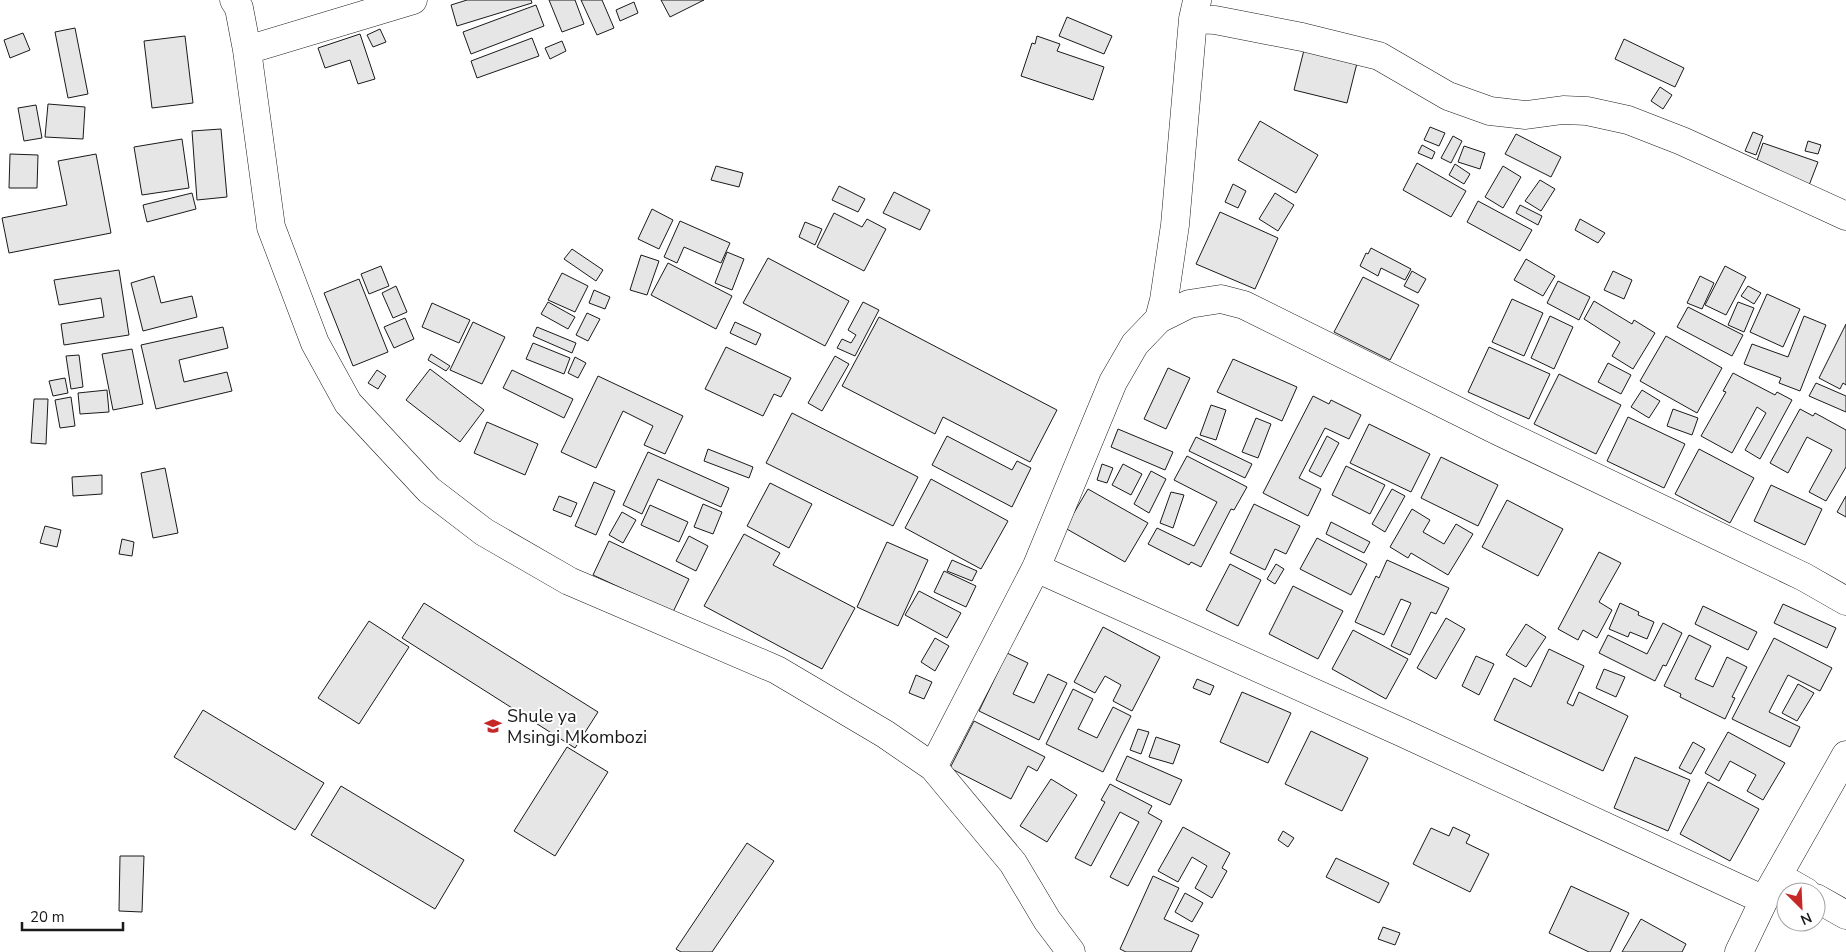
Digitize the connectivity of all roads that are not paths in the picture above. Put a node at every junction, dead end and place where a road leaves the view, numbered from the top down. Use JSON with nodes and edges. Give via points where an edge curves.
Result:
{"nodes":[{"id":1,"x":234,"y":0,"type":"edge"},
{"id":2,"x":413,"y":0,"type":"edge"},
{"id":3,"x":1195,"y":9,"type":"edge"},
{"id":4,"x":247,"y":50,"type":"junction"},
{"id":5,"x":1846,"y":216,"type":"edge"},
{"id":6,"x":1159,"y":319,"type":"junction"},
{"id":7,"x":1036,"y":568,"type":"junction"},
{"id":8,"x":1846,"y":601,"type":"edge"},
{"id":9,"x":1846,"y":755,"type":"edge"},
{"id":10,"x":933,"y":767,"type":"junction"},
{"id":11,"x":1778,"y":876,"type":"junction"},
{"id":12,"x":1788,"y":882,"type":"edge"},
{"id":13,"x":1764,"y":900,"type":"junction"},
{"id":14,"x":1826,"y":904,"type":"edge"},
{"id":15,"x":1846,"y":915,"type":"edge"},
{"id":16,"x":1071,"y":952,"type":"edge"},
{"id":17,"x":1739,"y":952,"type":"edge"}],
"edges":[{"from":1,"to":4,"type":"street","via":[[239,8]]},
{"from":2,"to":4,"type":"street"},
{"from":3,"to":5,"type":"street","via":[[1215,20],[1302,36],[1379,56],[1448,96],[1490,111],[1526,115],[1563,110],[1586,111],[1628,120],[1682,141]]},
{"from":3,"to":6,"type":"street","via":[[1175,225]]},
{"from":4,"to":10,"type":"street","via":[[271,227],[315,343],[348,403],[429,490],[484,532],[569,581],[777,670],[885,734]]},
{"from":6,"to":7,"type":"street","via":[[1135,344],[1113,382]]},
{"from":6,"to":8,"type":"street","via":[[1189,304],[1221,299],[1244,305],[1487,426],[1804,577]]},
{"from":7,"to":10,"type":"street"},
{"from":7,"to":13,"type":"street"},
{"from":9,"to":11,"type":"street"},
{"from":10,"to":16,"type":"street","via":[[1013,863],[1047,920]]},
{"from":11,"to":12,"type":"street"},
{"from":11,"to":13,"type":"street"},
{"from":13,"to":17,"type":"street"},
{"from":14,"to":15,"type":"street"}]}
